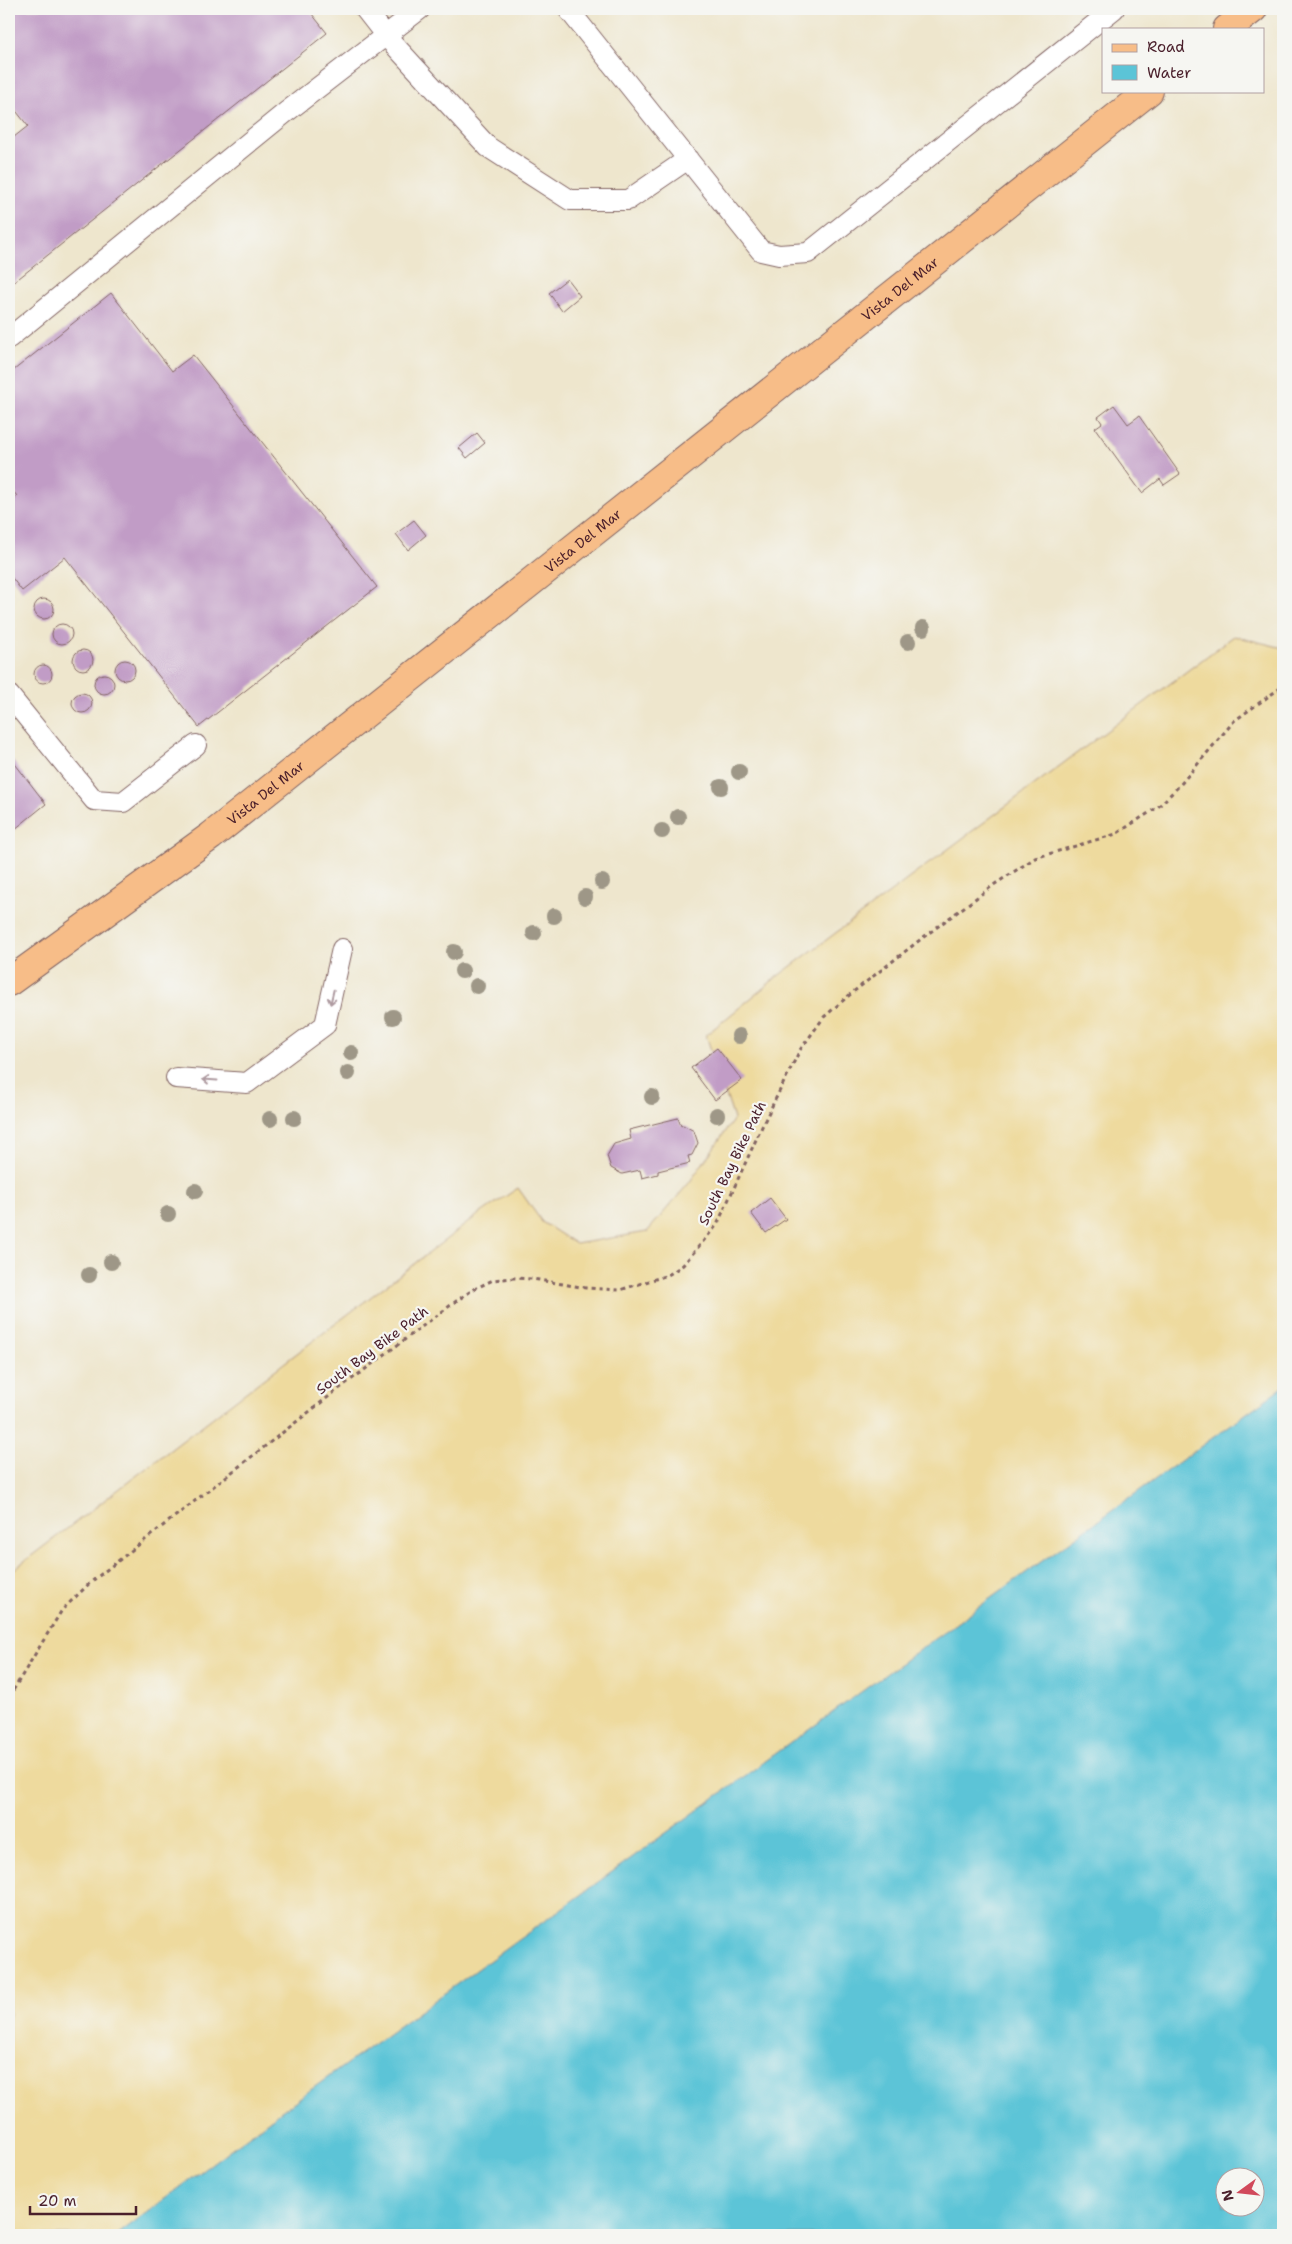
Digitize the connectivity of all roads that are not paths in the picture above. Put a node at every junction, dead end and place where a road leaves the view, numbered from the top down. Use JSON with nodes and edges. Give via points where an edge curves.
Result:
{"nodes":[{"id":1,"x":365,"y":9,"type":"edge"},
{"id":2,"x":420,"y":9,"type":"edge"},
{"id":3,"x":568,"y":9,"type":"edge"},
{"id":4,"x":1114,"y":9,"type":"edge"},
{"id":5,"x":1253,"y":9,"type":"edge"},
{"id":6,"x":1229,"y":28,"type":"edge"},
{"id":7,"x":386,"y":36,"type":"junction"},
{"id":8,"x":1148,"y":92,"type":"edge"},
{"id":9,"x":688,"y":159,"type":"junction"},
{"id":10,"x":9,"y":338,"type":"edge"},
{"id":11,"x":9,"y":695,"type":"edge"},
{"id":12,"x":196,"y":745,"type":"dead end"},
{"id":13,"x":342,"y":950,"type":"dead end"},
{"id":14,"x":9,"y":982,"type":"edge"},
{"id":15,"x":176,"y":1078,"type":"dead end"}],
"edges":[{"from":1,"to":7,"type":"lane"},
{"from":2,"to":7,"type":"lane"},
{"from":3,"to":9,"type":"lane"},
{"from":4,"to":9,"type":"lane","via":[[808,253],[779,255],[761,251]]},
{"from":5,"to":6,"type":"main road"},
{"from":7,"to":9,"type":"lane","via":[[488,148],[570,200],[628,200]]},
{"from":7,"to":10,"type":"lane","via":[[285,113]]},
{"from":8,"to":14,"type":"main road","name":"Vista Del Mar","via":[[211,836]]},
{"from":11,"to":12,"type":"lane","via":[[94,800],[123,802]]},
{"from":13,"to":15,"type":"lane","one_way":true,"via":[[325,1025],[247,1083]]}]}
